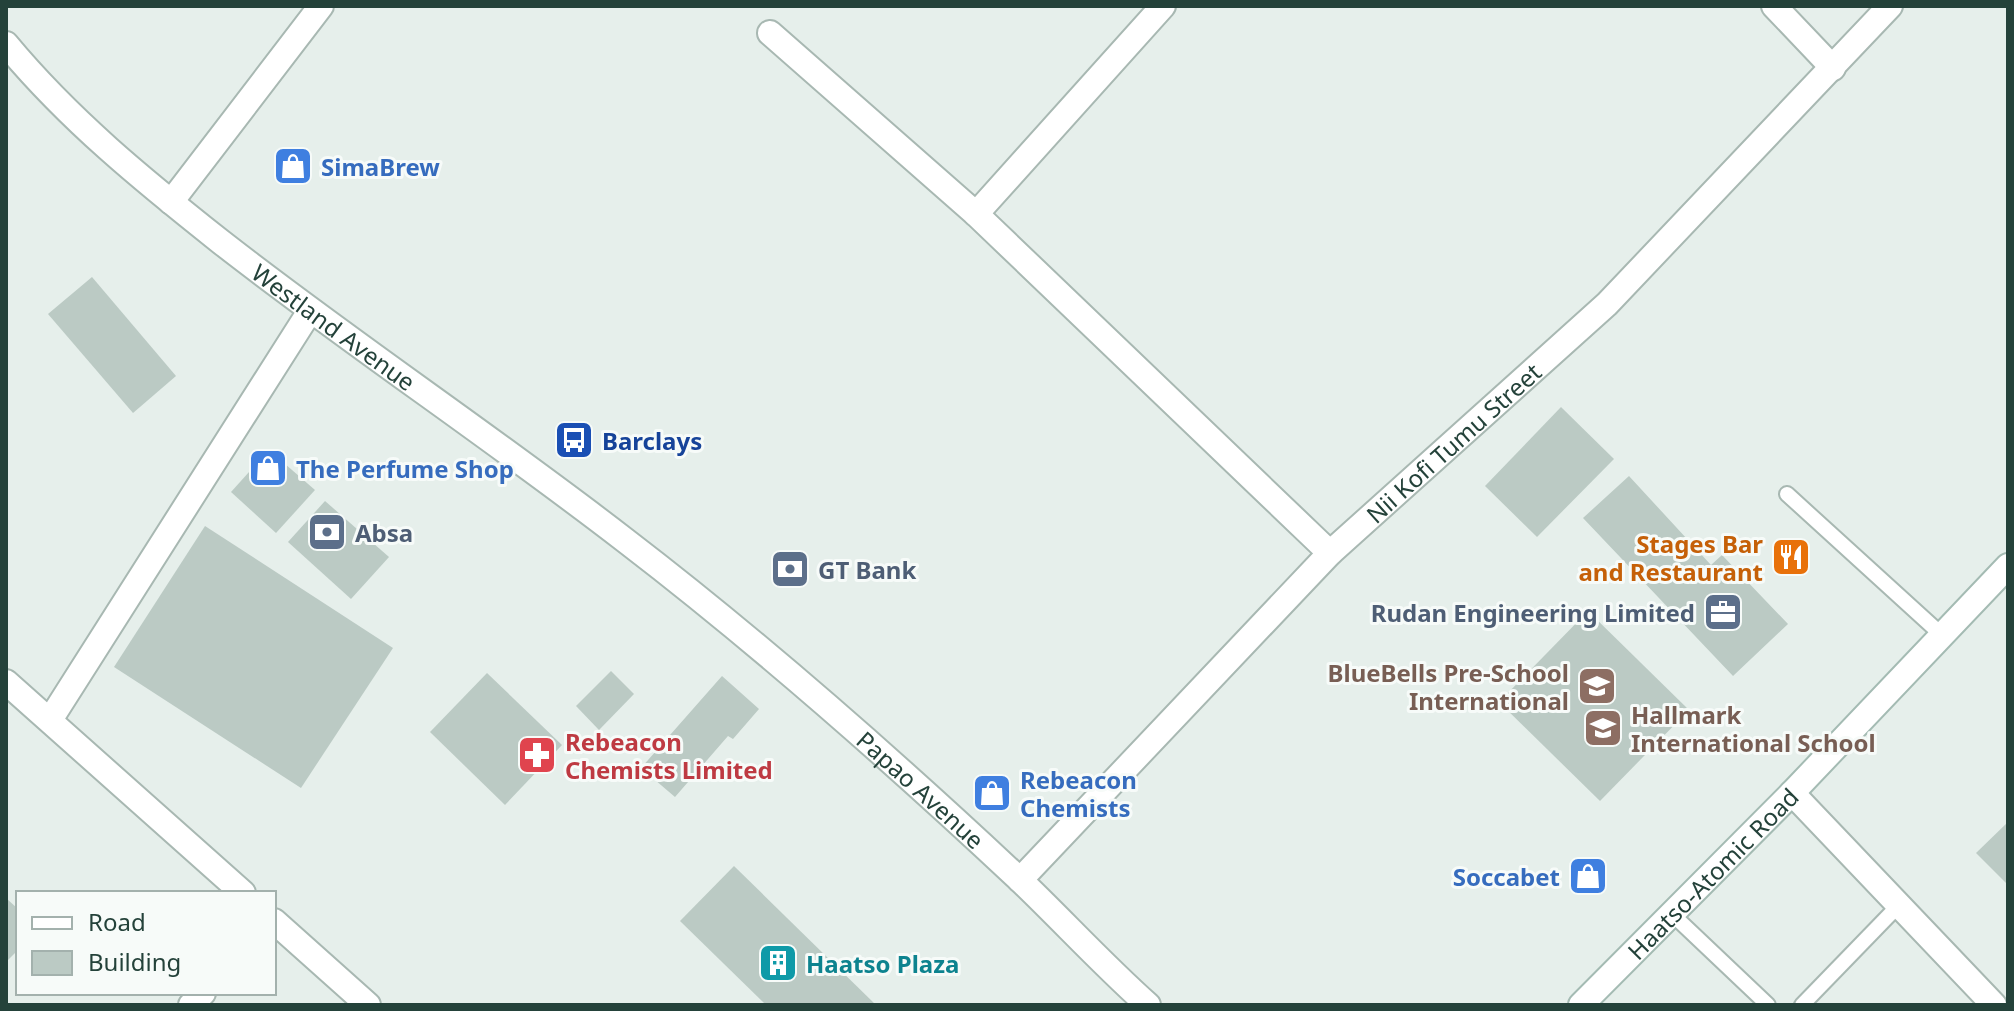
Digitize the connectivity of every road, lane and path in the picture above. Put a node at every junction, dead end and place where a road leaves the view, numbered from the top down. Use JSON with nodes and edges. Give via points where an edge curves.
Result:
{"nodes":[{"id":1,"x":321,"y":6,"type":"edge"},
{"id":2,"x":1163,"y":6,"type":"edge"},
{"id":3,"x":1774,"y":6,"type":"edge"},
{"id":4,"x":1890,"y":6,"type":"edge"},
{"id":5,"x":770,"y":33,"type":"dead end"},
{"id":6,"x":6,"y":44,"type":"edge"},
{"id":7,"x":1833,"y":68,"type":"junction"},
{"id":8,"x":171,"y":202,"type":"junction"},
{"id":9,"x":976,"y":214,"type":"junction"},
{"id":10,"x":310,"y":311,"type":"junction"},
{"id":11,"x":1787,"y":494,"type":"dead end"},
{"id":12,"x":1330,"y":553,"type":"junction"},
{"id":13,"x":2008,"y":566,"type":"edge"},
{"id":14,"x":683,"y":585,"type":"joint"},
{"id":15,"x":1943,"y":636,"type":"junction"},
{"id":16,"x":6,"y":682,"type":"edge"},
{"id":17,"x":50,"y":720,"type":"junction"},
{"id":18,"x":1792,"y":793,"type":"junction"},
{"id":19,"x":1020,"y":880,"type":"junction"},
{"id":20,"x":241,"y":891,"type":"edge"},
{"id":21,"x":1898,"y":906,"type":"junction"},
{"id":22,"x":1672,"y":914,"type":"junction"},
{"id":23,"x":276,"y":923,"type":"edge"},
{"id":24,"x":368,"y":1005,"type":"edge"},
{"id":25,"x":1148,"y":1005,"type":"edge"},
{"id":26,"x":1581,"y":1005,"type":"edge"},
{"id":27,"x":1768,"y":1005,"type":"edge"},
{"id":28,"x":1802,"y":1005,"type":"edge"},
{"id":29,"x":1994,"y":1005,"type":"edge"}],
"edges":[{"from":1,"to":8,"type":"street"},
{"from":2,"to":9,"type":"street"},
{"from":3,"to":7,"type":"street"},
{"from":4,"to":7,"type":"street","name":"Nii Kofi Tumu Street"},
{"from":5,"to":9,"type":"street"},
{"from":6,"to":8,"type":"street","name":"Westland Avenue","via":[[90,134]]},
{"from":7,"to":12,"type":"street","name":"Nii Kofi Tumu Street","via":[[1607,304]]},
{"from":8,"to":10,"type":"street","name":"Westland Avenue"},
{"from":9,"to":12,"type":"street"},
{"from":10,"to":14,"type":"street","name":"Westland Avenue"},
{"from":10,"to":17,"type":"street"},
{"from":11,"to":15,"type":"lane"},
{"from":12,"to":19,"type":"street","name":"Nii Kofi Tumu Street"},
{"from":13,"to":15,"type":"street","name":"Haatso-Atomic Road"},
{"from":14,"to":19,"type":"street","name":"Papao Avenue"},
{"from":15,"to":18,"type":"street","name":"Haatso-Atomic Road"},
{"from":16,"to":17,"type":"street"},
{"from":17,"to":20,"type":"street"},
{"from":18,"to":21,"type":"street"},
{"from":18,"to":22,"type":"street","name":"Haatso-Atomic Road"},
{"from":19,"to":25,"type":"street","name":"Papao Avenue"},
{"from":21,"to":28,"type":"lane"},
{"from":21,"to":29,"type":"street"},
{"from":22,"to":26,"type":"street","name":"Haatso-Atomic Road"},
{"from":22,"to":27,"type":"lane"},
{"from":23,"to":24,"type":"street"}]}
